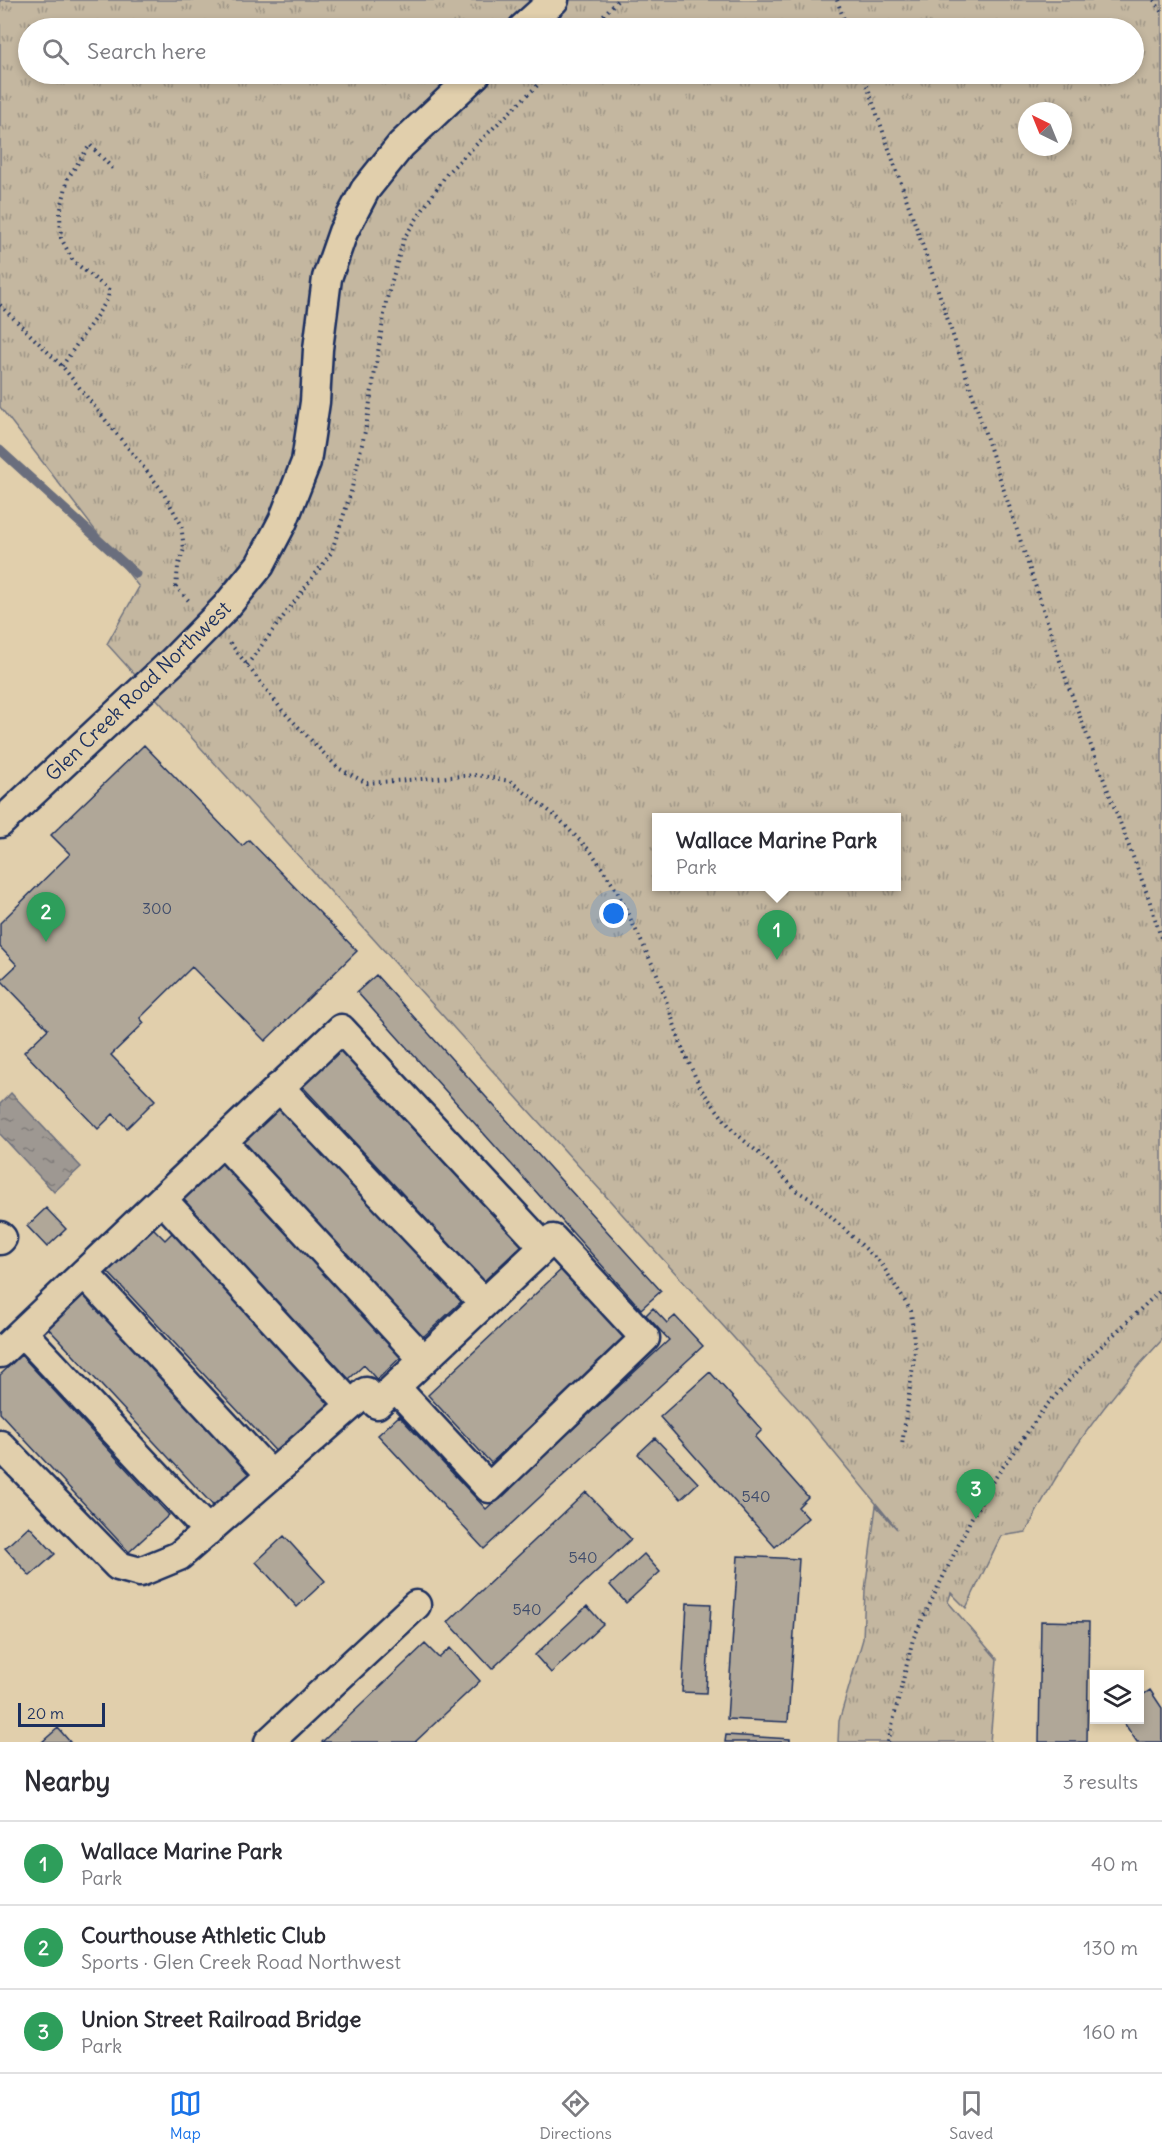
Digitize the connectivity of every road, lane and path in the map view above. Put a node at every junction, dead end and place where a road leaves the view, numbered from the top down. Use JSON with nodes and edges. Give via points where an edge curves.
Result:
{"nodes":[{"id":1,"x":554,"y":0,"type":"edge"},
{"id":2,"x":618,"y":0,"type":"edge"},
{"id":3,"x":837,"y":0,"type":"edge"},
{"id":4,"x":1154,"y":0,"type":"edge"},
{"id":5,"x":1162,"y":13,"type":"edge"},
{"id":6,"x":535,"y":18,"type":"edge"},
{"id":7,"x":601,"y":18,"type":"edge"},
{"id":8,"x":843,"y":18,"type":"edge"},
{"id":9,"x":466,"y":84,"type":"edge"},
{"id":10,"x":539,"y":84,"type":"edge"},
{"id":11,"x":866,"y":84,"type":"edge"},
{"id":12,"x":114,"y":170,"type":"dead end"},
{"id":13,"x":0,"y":305,"type":"edge"},
{"id":14,"x":62,"y":366,"type":"junction"},
{"id":15,"x":211,"y":622,"type":"junction"},
{"id":16,"x":248,"y":665,"type":"junction"},
{"id":17,"x":0,"y":823,"type":"edge"},
{"id":18,"x":1162,"y":941,"type":"edge"},
{"id":19,"x":279,"y":1088,"type":"junction"},
{"id":20,"x":222,"y":1141,"type":"junction"},
{"id":21,"x":162,"y":1199,"type":"junction"},
{"id":22,"x":544,"y":1246,"type":"junction"},
{"id":23,"x":84,"y":1273,"type":"junction"},
{"id":24,"x":1162,"y":1289,"type":"edge"},
{"id":25,"x":484,"y":1303,"type":"junction"},
{"id":26,"x":22,"y":1332,"type":"junction"},
{"id":27,"x":0,"y":1353,"type":"edge"},
{"id":28,"x":424,"y":1360,"type":"junction"},
{"id":29,"x":395,"y":1387,"type":"junction"},
{"id":30,"x":351,"y":1406,"type":"junction"},
{"id":31,"x":0,"y":1445,"type":"edge"},
{"id":32,"x":902,"y":1445,"type":"dead end"},
{"id":33,"x":271,"y":1475,"type":"junction"},
{"id":34,"x":208,"y":1531,"type":"junction"},
{"id":35,"x":416,"y":1605,"type":"dead end"},
{"id":36,"x":269,"y":1742,"type":"edge"},
{"id":37,"x":888,"y":1742,"type":"edge"}],
"edges":[{"from":1,"to":6,"type":"street"},
{"from":2,"to":7,"type":"path"},
{"from":3,"to":8,"type":"path"},
{"from":4,"to":5,"type":"path"},
{"from":9,"to":15,"type":"street","name":"Glen Creek Road Northwest","via":[[401,146],[365,190],[343,232],[327,278],[306,462],[283,521],[260,565]]},
{"from":10,"to":16,"type":"path","via":[[448,172],[404,238],[386,302],[350,496],[331,553]]},
{"from":11,"to":18,"type":"path","via":[[1068,685]]},
{"from":12,"to":14,"type":"path","via":[[90,145],[68,178],[60,213],[61,238],[73,261],[109,290],[108,299]]},
{"from":13,"to":14,"type":"path"},
{"from":14,"to":15,"type":"path","via":[[166,498],[181,524],[184,549],[176,587]]},
{"from":15,"to":16,"type":"path"},
{"from":15,"to":17,"type":"street","name":"Glen Creek Road Northwest"},
{"from":16,"to":32,"type":"path","via":[[282,710],[338,768],[367,783],[477,775],[510,781],[557,817],[592,853],[617,891],[657,974],[701,1089],[733,1131],[881,1263],[911,1311],[915,1351]]},
{"from":19,"to":20,"type":"street"},
{"from":19,"to":22,"type":"street","via":[[341,1029]]},
{"from":19,"to":25,"type":"street"},
{"from":20,"to":21,"type":"street"},
{"from":20,"to":28,"type":"street"},
{"from":21,"to":23,"type":"street"},
{"from":21,"to":30,"type":"street"},
{"from":22,"to":25,"type":"street"},
{"from":22,"to":29,"type":"street","via":[[553,1239],[645,1338],[489,1488]]},
{"from":23,"to":26,"type":"street"},
{"from":23,"to":33,"type":"street"},
{"from":24,"to":37,"type":"path","via":[[1094,1353],[1045,1407],[971,1518],[914,1639]]},
{"from":25,"to":28,"type":"street"},
{"from":26,"to":27,"type":"street"},
{"from":26,"to":34,"type":"street"},
{"from":28,"to":29,"type":"street"},
{"from":29,"to":30,"type":"street","via":[[377,1404],[366,1392]]},
{"from":30,"to":33,"type":"street"},
{"from":31,"to":34,"type":"street","via":[[118,1566],[140,1572],[179,1556]]},
{"from":33,"to":34,"type":"street"},
{"from":35,"to":36,"type":"street"}]}
